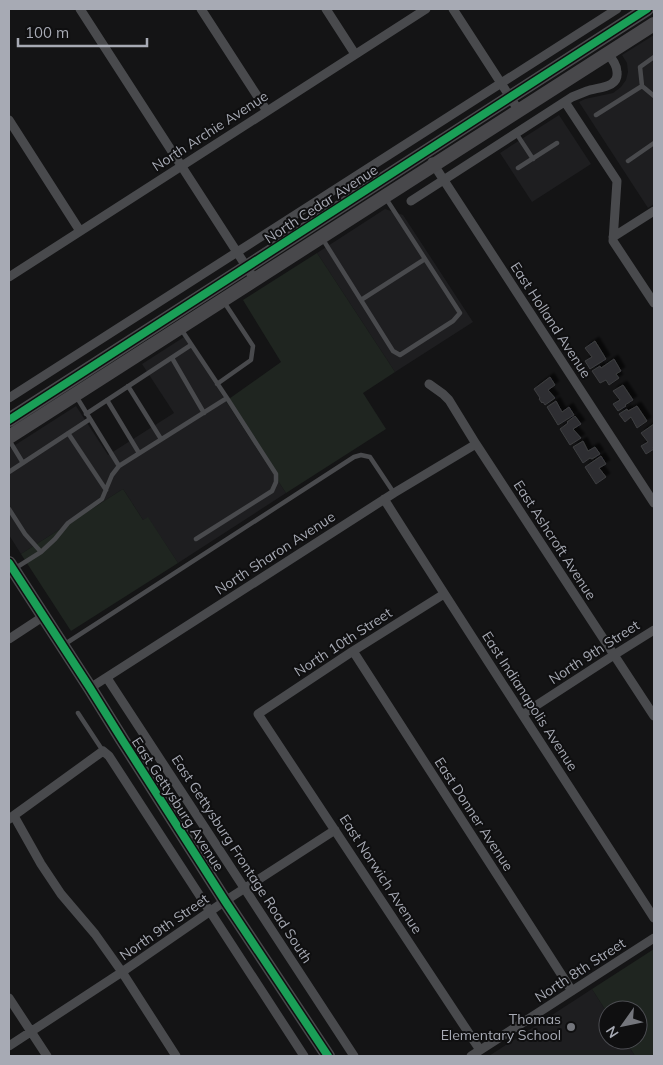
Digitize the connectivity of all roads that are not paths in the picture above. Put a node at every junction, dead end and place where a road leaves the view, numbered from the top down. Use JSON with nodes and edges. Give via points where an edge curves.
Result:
{"nodes":[{"id":1,"x":80,"y":9,"type":"edge"},
{"id":2,"x":201,"y":9,"type":"edge"},
{"id":3,"x":326,"y":9,"type":"edge"},
{"id":4,"x":426,"y":9,"type":"edge"},
{"id":5,"x":452,"y":9,"type":"edge"},
{"id":6,"x":617,"y":9,"type":"edge"},
{"id":7,"x":648,"y":9,"type":"edge"},
{"id":8,"x":654,"y":24,"type":"edge"},
{"id":9,"x":355,"y":54,"type":"junction"},
{"id":10,"x":608,"y":54,"type":"junction"},
{"id":11,"x":654,"y":57,"type":"edge"},
{"id":12,"x":500,"y":83,"type":"junction"},
{"id":13,"x":642,"y":86,"type":"junction"},
{"id":14,"x":654,"y":96,"type":"edge"},
{"id":15,"x":510,"y":97,"type":"junction"},
{"id":16,"x":565,"y":102,"type":"junction"},
{"id":17,"x":267,"y":111,"type":"junction"},
{"id":18,"x":519,"y":111,"type":"junction"},
{"id":19,"x":596,"y":115,"type":"dead end"},
{"id":20,"x":9,"y":120,"type":"edge"},
{"id":21,"x":516,"y":134,"type":"junction"},
{"id":22,"x":558,"y":143,"type":"dead end"},
{"id":23,"x":654,"y":143,"type":"edge"},
{"id":24,"x":425,"y":152,"type":"junction"},
{"id":25,"x":533,"y":159,"type":"junction"},
{"id":26,"x":628,"y":161,"type":"dead end"},
{"id":27,"x":434,"y":165,"type":"junction"},
{"id":28,"x":181,"y":166,"type":"junction"},
{"id":29,"x":518,"y":168,"type":"dead end"},
{"id":30,"x":443,"y":180,"type":"junction"},
{"id":31,"x":385,"y":197,"type":"junction"},
{"id":32,"x":411,"y":201,"type":"dead end"},
{"id":33,"x":654,"y":211,"type":"edge"},
{"id":34,"x":80,"y":231,"type":"junction"},
{"id":35,"x":322,"y":237,"type":"junction"},
{"id":36,"x":613,"y":237,"type":"junction"},
{"id":37,"x":237,"y":252,"type":"junction"},
{"id":38,"x":425,"y":259,"type":"junction"},
{"id":39,"x":247,"y":267,"type":"junction"},
{"id":40,"x":9,"y":277,"type":"edge"},
{"id":41,"x":255,"y":280,"type":"junction"},
{"id":42,"x":223,"y":300,"type":"junction"},
{"id":43,"x":361,"y":300,"type":"junction"},
{"id":44,"x":654,"y":303,"type":"edge"},
{"id":45,"x":180,"y":328,"type":"junction"},
{"id":46,"x":191,"y":345,"type":"junction"},
{"id":47,"x":110,"y":355,"type":"junction"},
{"id":48,"x":172,"y":358,"type":"junction"},
{"id":49,"x":217,"y":384,"type":"junction"},
{"id":50,"x":429,"y":384,"type":"dead end"},
{"id":51,"x":128,"y":386,"type":"junction"},
{"id":52,"x":75,"y":395,"type":"junction"},
{"id":53,"x":9,"y":398,"type":"edge"},
{"id":54,"x":227,"y":398,"type":"junction"},
{"id":55,"x":107,"y":400,"type":"junction"},
{"id":56,"x":204,"y":413,"type":"junction"},
{"id":57,"x":86,"y":414,"type":"junction"},
{"id":58,"x":90,"y":419,"type":"junction"},
{"id":59,"x":9,"y":420,"type":"edge"},
{"id":60,"x":68,"y":433,"type":"junction"},
{"id":61,"x":9,"y":439,"type":"edge"},
{"id":62,"x":161,"y":439,"type":"junction"},
{"id":63,"x":476,"y":444,"type":"junction"},
{"id":64,"x":139,"y":453,"type":"junction"},
{"id":65,"x":23,"y":463,"type":"junction"},
{"id":66,"x":119,"y":466,"type":"junction"},
{"id":67,"x":9,"y":472,"type":"edge"},
{"id":68,"x":106,"y":490,"type":"junction"},
{"id":69,"x":394,"y":493,"type":"junction"},
{"id":70,"x":384,"y":499,"type":"junction"},
{"id":71,"x":654,"y":503,"type":"edge"},
{"id":72,"x":9,"y":509,"type":"edge"},
{"id":73,"x":196,"y":539,"type":"dead end"},
{"id":74,"x":41,"y":552,"type":"junction"},
{"id":75,"x":11,"y":566,"type":"edge"},
{"id":76,"x":444,"y":594,"type":"junction"},
{"id":77,"x":44,"y":616,"type":"junction"},
{"id":78,"x":654,"y":630,"type":"edge"},
{"id":79,"x":9,"y":639,"type":"edge"},
{"id":80,"x":63,"y":645,"type":"junction"},
{"id":81,"x":353,"y":651,"type":"junction"},
{"id":82,"x":614,"y":655,"type":"junction"},
{"id":83,"x":107,"y":678,"type":"junction"},
{"id":84,"x":90,"y":688,"type":"junction"},
{"id":85,"x":78,"y":713,"type":"dead end"},
{"id":86,"x":258,"y":714,"type":"joint"},
{"id":87,"x":523,"y":714,"type":"junction"},
{"id":88,"x":654,"y":716,"type":"edge"},
{"id":89,"x":103,"y":751,"type":"junction"},
{"id":90,"x":11,"y":818,"type":"edge"},
{"id":91,"x":336,"y":830,"type":"junction"},
{"id":92,"x":245,"y":888,"type":"junction"},
{"id":93,"x":225,"y":901,"type":"junction"},
{"id":94,"x":210,"y":912,"type":"junction"},
{"id":95,"x":654,"y":918,"type":"edge"},
{"id":96,"x":654,"y":938,"type":"edge"},
{"id":97,"x":122,"y":972,"type":"junction"},
{"id":98,"x":572,"y":991,"type":"junction"},
{"id":99,"x":9,"y":998,"type":"edge"},
{"id":100,"x":31,"y":1031,"type":"junction"},
{"id":101,"x":9,"y":1046,"type":"edge"},
{"id":102,"x":482,"y":1053,"type":"edge"},
{"id":103,"x":47,"y":1056,"type":"edge"},
{"id":104,"x":176,"y":1056,"type":"edge"},
{"id":105,"x":304,"y":1056,"type":"edge"},
{"id":106,"x":328,"y":1056,"type":"edge"},
{"id":107,"x":354,"y":1056,"type":"edge"},
{"id":108,"x":470,"y":1056,"type":"edge"}],
"edges":[{"from":1,"to":28,"type":"street"},
{"from":2,"to":17,"type":"street"},
{"from":3,"to":9,"type":"street"},
{"from":4,"to":9,"type":"street","name":"North Archie Avenue"},
{"from":5,"to":12,"type":"street"},
{"from":6,"to":12,"type":"street"},
{"from":7,"to":10,"type":"main road","via":[[641,21],[609,44]]},
{"from":7,"to":15,"type":"main road","name":"North Cedar Avenue"},
{"from":8,"to":10,"type":"main road","name":"North Cedar Avenue"},
{"from":9,"to":17,"type":"street","name":"North Archie Avenue"},
{"from":10,"to":16,"type":"street","via":[[618,73],[614,83],[588,90]]},
{"from":10,"to":18,"type":"main road","name":"North Cedar Avenue"},
{"from":11,"to":13,"type":"lane","via":[[640,67]]},
{"from":12,"to":15,"type":"street"},
{"from":12,"to":37,"type":"street"},
{"from":13,"to":14,"type":"lane"},
{"from":13,"to":19,"type":"lane"},
{"from":15,"to":18,"type":"street"},
{"from":15,"to":24,"type":"main road","name":"North Cedar Avenue"},
{"from":16,"to":21,"type":"street"},
{"from":16,"to":36,"type":"street","via":[[616,181]]},
{"from":17,"to":28,"type":"street","name":"North Archie Avenue"},
{"from":18,"to":27,"type":"main road","name":"North Cedar Avenue"},
{"from":20,"to":34,"type":"street"},
{"from":21,"to":25,"type":"lane"},
{"from":21,"to":30,"type":"street"},
{"from":22,"to":25,"type":"lane"},
{"from":23,"to":26,"type":"lane"},
{"from":24,"to":27,"type":"street","name":"East Holland Avenue"},
{"from":24,"to":39,"type":"main road","name":"North Cedar Avenue"},
{"from":25,"to":29,"type":"lane"},
{"from":27,"to":30,"type":"street","name":"East Holland Avenue"},
{"from":27,"to":31,"type":"main road","name":"North Cedar Avenue"},
{"from":28,"to":34,"type":"street","name":"North Archie Avenue"},
{"from":28,"to":37,"type":"street"},
{"from":30,"to":32,"type":"street"},
{"from":30,"to":71,"type":"street","name":"East Holland Avenue"},
{"from":31,"to":35,"type":"main road","name":"North Cedar Avenue"},
{"from":31,"to":38,"type":"lane"},
{"from":33,"to":36,"type":"street"},
{"from":34,"to":40,"type":"street","name":"North Archie Avenue"},
{"from":35,"to":41,"type":"main road","name":"North Cedar Avenue"},
{"from":35,"to":43,"type":"lane"},
{"from":36,"to":44,"type":"street"},
{"from":37,"to":39,"type":"street"},
{"from":37,"to":53,"type":"street"},
{"from":38,"to":43,"type":"lane"},
{"from":38,"to":43,"type":"lane","via":[[460,313],[453,322],[400,355],[394,351]]},
{"from":39,"to":41,"type":"street"},
{"from":39,"to":47,"type":"main road","name":"North Cedar Avenue"},
{"from":41,"to":42,"type":"main road","name":"North Cedar Avenue"},
{"from":42,"to":45,"type":"main road","name":"North Cedar Avenue"},
{"from":42,"to":49,"type":"lane","via":[[253,346],[251,360]]},
{"from":45,"to":46,"type":"lane"},
{"from":45,"to":52,"type":"main road","name":"North Cedar Avenue"},
{"from":46,"to":48,"type":"lane"},
{"from":46,"to":49,"type":"lane"},
{"from":47,"to":52,"type":"main road","via":[[104,364],[77,384]]},
{"from":47,"to":59,"type":"main road","name":"North Cedar Avenue"},
{"from":48,"to":51,"type":"lane"},
{"from":48,"to":56,"type":"lane"},
{"from":49,"to":54,"type":"lane"},
{"from":50,"to":63,"type":"street","name":"East Ashcroft Avenue","via":[[449,400]]},
{"from":51,"to":55,"type":"lane"},
{"from":51,"to":62,"type":"lane"},
{"from":52,"to":57,"type":"lane"},
{"from":52,"to":61,"type":"main road","name":"North Cedar Avenue"},
{"from":54,"to":56,"type":"lane"},
{"from":54,"to":73,"type":"lane","via":[[276,474],[276,482],[272,490]]},
{"from":55,"to":57,"type":"lane"},
{"from":55,"to":64,"type":"lane"},
{"from":56,"to":62,"type":"lane"},
{"from":57,"to":58,"type":"lane"},
{"from":58,"to":60,"type":"lane"},
{"from":58,"to":66,"type":"lane"},
{"from":60,"to":65,"type":"lane"},
{"from":60,"to":68,"type":"lane"},
{"from":61,"to":65,"type":"lane"},
{"from":62,"to":64,"type":"lane"},
{"from":63,"to":69,"type":"street","name":"North Sharon Avenue"},
{"from":63,"to":82,"type":"street","name":"East Ashcroft Avenue"},
{"from":64,"to":66,"type":"lane"},
{"from":65,"to":67,"type":"lane"},
{"from":66,"to":68,"type":"lane"},
{"from":68,"to":74,"type":"lane","via":[[102,499],[68,523]]},
{"from":69,"to":70,"type":"street","name":"North Sharon Avenue"},
{"from":69,"to":80,"type":"lane","via":[[370,457],[361,454],[354,457]]},
{"from":70,"to":76,"type":"street","name":"East Indianapolis Avenue"},
{"from":70,"to":83,"type":"street","name":"North Sharon Avenue"},
{"from":72,"to":74,"type":"lane"},
{"from":74,"to":75,"type":"lane"},
{"from":75,"to":77,"type":"main road","name":"East Gettysburg Avenue"},
{"from":76,"to":81,"type":"street","name":"North 10th Street"},
{"from":76,"to":87,"type":"street","name":"East Indianapolis Avenue"},
{"from":77,"to":79,"type":"street"},
{"from":77,"to":80,"type":"main road","name":"East Gettysburg Avenue"},
{"from":78,"to":82,"type":"street","name":"North 9th Street"},
{"from":80,"to":84,"type":"main road","name":"East Gettysburg Avenue"},
{"from":81,"to":86,"type":"street","name":"North 10th Street"},
{"from":81,"to":98,"type":"street","name":"East Donner Avenue"},
{"from":82,"to":87,"type":"street","name":"North 9th Street"},
{"from":82,"to":88,"type":"street","name":"East Ashcroft Avenue"},
{"from":83,"to":84,"type":"street","name":"North Sharon Avenue"},
{"from":83,"to":92,"type":"street","name":"East Gettysburg Frontage Road South"},
{"from":84,"to":93,"type":"main road","name":"East Gettysburg Avenue"},
{"from":85,"to":89,"type":"lane"},
{"from":86,"to":91,"type":"street","name":"East Norwich Avenue"},
{"from":87,"to":95,"type":"street","name":"East Indianapolis Avenue"},
{"from":89,"to":90,"type":"street"},
{"from":89,"to":94,"type":"street"},
{"from":90,"to":97,"type":"street","via":[[61,894]]},
{"from":91,"to":92,"type":"street","name":"North 9th Street"},
{"from":91,"to":102,"type":"street","name":"East Norwich Avenue"},
{"from":92,"to":93,"type":"street","name":"North 9th Street"},
{"from":92,"to":107,"type":"street","name":"East Gettysburg Frontage Road South"},
{"from":93,"to":94,"type":"street","name":"North 9th Street"},
{"from":93,"to":106,"type":"main road","name":"East Gettysburg Avenue"},
{"from":94,"to":97,"type":"street","name":"North 9th Street"},
{"from":94,"to":105,"type":"street"},
{"from":96,"to":98,"type":"street","name":"North 8th Street"},
{"from":97,"to":100,"type":"street","name":"North 9th Street"},
{"from":97,"to":104,"type":"street"},
{"from":98,"to":102,"type":"street","name":"North 8th Street"},
{"from":99,"to":100,"type":"street"},
{"from":100,"to":101,"type":"street","name":"North 9th Street"},
{"from":100,"to":103,"type":"street"},
{"from":102,"to":108,"type":"street","name":"North 8th Street"}]}
